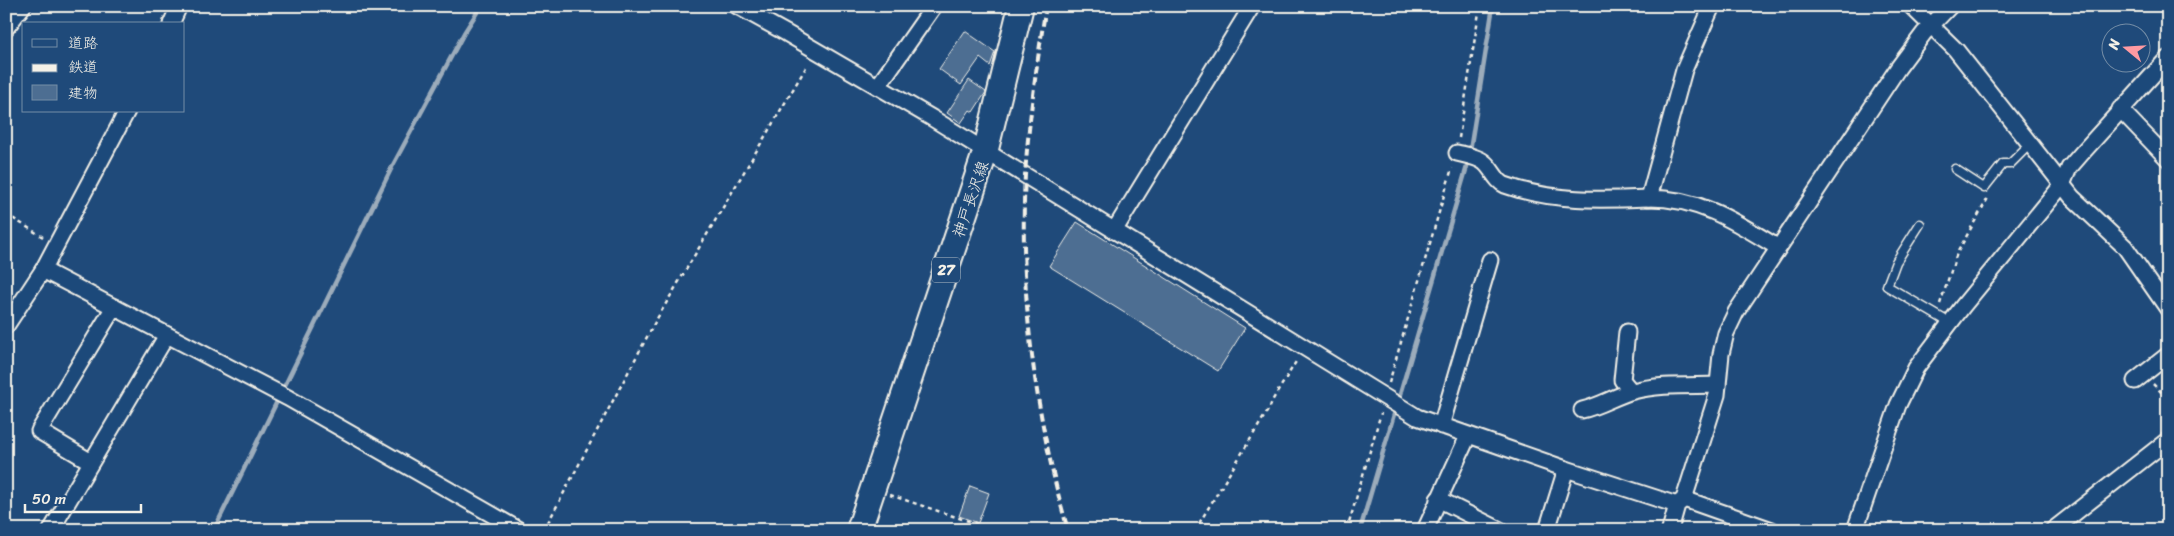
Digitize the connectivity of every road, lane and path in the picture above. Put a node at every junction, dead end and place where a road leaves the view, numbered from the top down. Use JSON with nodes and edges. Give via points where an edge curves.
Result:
{"nodes":[{"id":1,"x":23,"y":6,"type":"edge"},
{"id":2,"x":179,"y":6,"type":"edge"},
{"id":3,"x":737,"y":6,"type":"edge"},
{"id":4,"x":934,"y":6,"type":"edge"},
{"id":5,"x":1021,"y":6,"type":"edge"},
{"id":6,"x":1252,"y":6,"type":"edge"},
{"id":7,"x":1480,"y":6,"type":"edge"},
{"id":8,"x":1712,"y":6,"type":"edge"},
{"id":9,"x":1911,"y":6,"type":"edge"},
{"id":10,"x":1950,"y":6,"type":"edge"},
{"id":11,"x":171,"y":22,"type":"edge"},
{"id":12,"x":1932,"y":27,"type":"junction"},
{"id":13,"x":6,"y":28,"type":"edge"},
{"id":14,"x":816,"y":50,"type":"junction"},
{"id":15,"x":2168,"y":58,"type":"edge"},
{"id":16,"x":878,"y":86,"type":"junction"},
{"id":17,"x":2120,"y":108,"type":"junction"},
{"id":18,"x":126,"y":112,"type":"edge"},
{"id":19,"x":2029,"y":145,"type":"junction"},
{"id":20,"x":986,"y":153,"type":"junction"},
{"id":21,"x":1456,"y":153,"type":"junction"},
{"id":22,"x":2168,"y":159,"type":"edge"},
{"id":23,"x":1955,"y":169,"type":"dead end"},
{"id":24,"x":2062,"y":184,"type":"junction"},
{"id":25,"x":1989,"y":196,"type":"dead end"},
{"id":26,"x":1650,"y":198,"type":"junction"},
{"id":27,"x":6,"y":214,"type":"edge"},
{"id":28,"x":1920,"y":224,"type":"dead end"},
{"id":29,"x":1114,"y":231,"type":"junction"},
{"id":30,"x":56,"y":245,"type":"junction"},
{"id":31,"x":1777,"y":247,"type":"junction"},
{"id":32,"x":1490,"y":260,"type":"dead end"},
{"id":33,"x":43,"y":270,"type":"junction"},
{"id":34,"x":114,"y":307,"type":"junction"},
{"id":35,"x":2168,"y":309,"type":"edge"},
{"id":36,"x":1936,"y":315,"type":"junction"},
{"id":37,"x":8,"y":321,"type":"edge"},
{"id":38,"x":1950,"y":323,"type":"junction"},
{"id":39,"x":1627,"y":332,"type":"dead end"},
{"id":40,"x":167,"y":335,"type":"junction"},
{"id":41,"x":1304,"y":348,"type":"junction"},
{"id":42,"x":2168,"y":355,"type":"edge"},
{"id":43,"x":2139,"y":378,"type":"joint"},
{"id":44,"x":1718,"y":385,"type":"junction"},
{"id":45,"x":1631,"y":392,"type":"junction"},
{"id":46,"x":1385,"y":397,"type":"junction"},
{"id":47,"x":2168,"y":399,"type":"edge"},
{"id":48,"x":1582,"y":410,"type":"dead end"},
{"id":49,"x":1441,"y":426,"type":"junction"},
{"id":50,"x":1468,"y":436,"type":"junction"},
{"id":51,"x":2168,"y":440,"type":"edge"},
{"id":52,"x":91,"y":462,"type":"junction"},
{"id":53,"x":1566,"y":469,"type":"junction"},
{"id":54,"x":872,"y":489,"type":"junction"},
{"id":55,"x":1438,"y":499,"type":"junction"},
{"id":56,"x":1680,"y":502,"type":"junction"},
{"id":57,"x":1768,"y":529,"type":"edge"},
{"id":58,"x":51,"y":530,"type":"edge"},
{"id":59,"x":519,"y":530,"type":"edge"},
{"id":60,"x":544,"y":530,"type":"edge"},
{"id":61,"x":859,"y":530,"type":"edge"},
{"id":62,"x":995,"y":530,"type":"edge"},
{"id":63,"x":1195,"y":530,"type":"edge"},
{"id":64,"x":1348,"y":530,"type":"edge"},
{"id":65,"x":1425,"y":530,"type":"edge"},
{"id":66,"x":1500,"y":530,"type":"edge"},
{"id":67,"x":1547,"y":530,"type":"edge"},
{"id":68,"x":1670,"y":530,"type":"edge"},
{"id":69,"x":1855,"y":530,"type":"edge"},
{"id":70,"x":2053,"y":530,"type":"edge"}],
"edges":[{"from":1,"to":13,"type":"street"},
{"from":2,"to":11,"type":"street"},
{"from":3,"to":14,"type":"street"},
{"from":4,"to":16,"type":"street"},
{"from":5,"to":20,"type":"main road","name":"神戸長沢線","number":"27"},
{"from":6,"to":29,"type":"street"},
{"from":7,"to":21,"type":"path"},
{"from":8,"to":26,"type":"street","via":[[1684,70]]},
{"from":9,"to":12,"type":"street"},
{"from":10,"to":12,"type":"street"},
{"from":12,"to":19,"type":"street","via":[[1956,50]]},
{"from":12,"to":31,"type":"street","via":[[1898,68]]},
{"from":14,"to":16,"type":"street"},
{"from":14,"to":60,"type":"path","via":[[660,313]]},
{"from":15,"to":17,"type":"street"},
{"from":16,"to":20,"type":"street"},
{"from":17,"to":22,"type":"street"},
{"from":17,"to":24,"type":"street","via":[[2069,168]]},
{"from":18,"to":30,"type":"street"},
{"from":19,"to":23,"type":"lane","via":[[2010,164],[2003,164],[1984,188]]},
{"from":19,"to":24,"type":"street"},
{"from":20,"to":29,"type":"street"},
{"from":20,"to":54,"type":"main road","name":"神戸長沢線","number":"27"},
{"from":21,"to":26,"type":"street","via":[[1484,162],[1503,184],[1547,195],[1598,200]]},
{"from":21,"to":46,"type":"path"},
{"from":24,"to":35,"type":"street","via":[[2125,247]]},
{"from":24,"to":38,"type":"street"},
{"from":25,"to":36,"type":"path","via":[[1958,253]]},
{"from":26,"to":31,"type":"street","via":[[1671,198],[1717,212]]},
{"from":27,"to":30,"type":"path"},
{"from":28,"to":36,"type":"lane","via":[[1896,262],[1886,286]]},
{"from":29,"to":41,"type":"street"},
{"from":30,"to":33,"type":"street"},
{"from":31,"to":44,"type":"street","via":[[1726,333]]},
{"from":32,"to":49,"type":"street"},
{"from":33,"to":34,"type":"street"},
{"from":33,"to":37,"type":"street"},
{"from":34,"to":40,"type":"street"},
{"from":34,"to":52,"type":"street","via":[[39,431]]},
{"from":36,"to":38,"type":"lane"},
{"from":38,"to":69,"type":"street","via":[[1916,368],[1898,405]]},
{"from":39,"to":45,"type":"street","via":[[1622,380]]},
{"from":40,"to":52,"type":"street"},
{"from":40,"to":59,"type":"street","via":[[286,396]]},
{"from":41,"to":46,"type":"street"},
{"from":41,"to":63,"type":"path"},
{"from":42,"to":43,"type":"street"},
{"from":43,"to":47,"type":"path"},
{"from":44,"to":45,"type":"street","via":[[1649,388]]},
{"from":44,"to":56,"type":"street"},
{"from":45,"to":48,"type":"street"},
{"from":46,"to":49,"type":"street"},
{"from":46,"to":64,"type":"path"},
{"from":49,"to":50,"type":"street"},
{"from":50,"to":53,"type":"street"},
{"from":50,"to":55,"type":"street"},
{"from":51,"to":70,"type":"street"},
{"from":52,"to":58,"type":"street"},
{"from":53,"to":56,"type":"street"},
{"from":53,"to":67,"type":"street"},
{"from":54,"to":61,"type":"main road","name":"神戸長沢線","number":"27"},
{"from":54,"to":62,"type":"path"},
{"from":55,"to":65,"type":"street"},
{"from":55,"to":66,"type":"street"},
{"from":56,"to":57,"type":"street"},
{"from":56,"to":68,"type":"street"}]}
